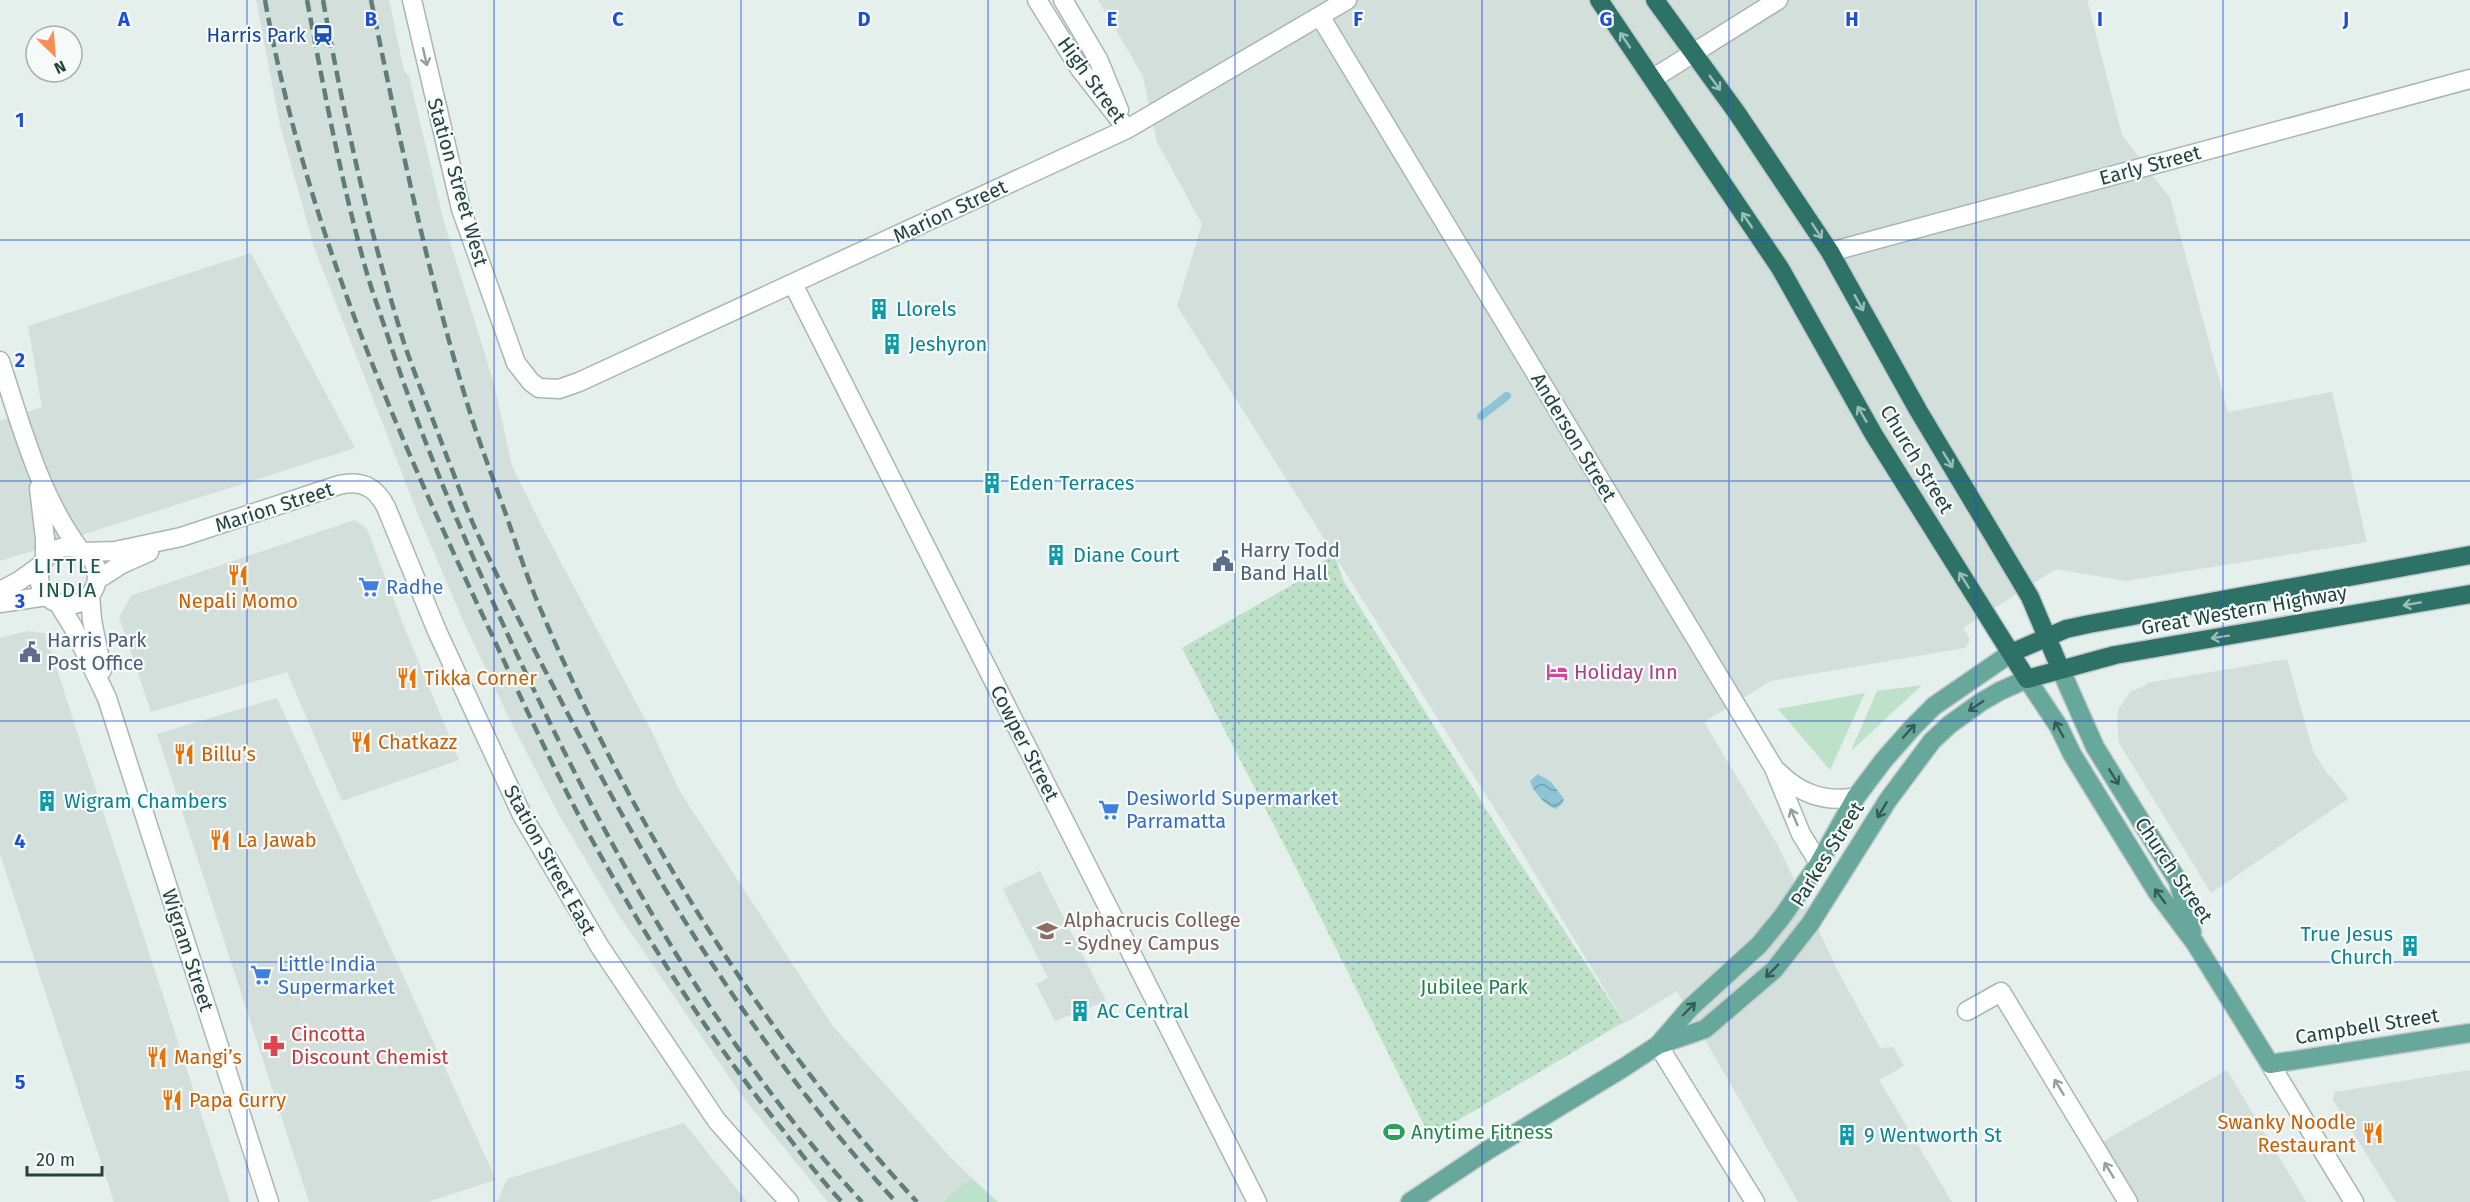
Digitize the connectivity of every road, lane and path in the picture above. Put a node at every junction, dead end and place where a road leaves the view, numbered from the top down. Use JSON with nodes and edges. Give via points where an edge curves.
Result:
{"nodes":[{"id":1,"x":412,"y":0,"type":"edge"},
{"id":2,"x":1037,"y":0,"type":"edge"},
{"id":3,"x":1063,"y":0,"type":"edge"},
{"id":4,"x":1347,"y":0,"type":"edge"},
{"id":5,"x":1599,"y":0,"type":"edge"},
{"id":6,"x":1655,"y":0,"type":"edge"},
{"id":7,"x":1778,"y":0,"type":"edge"},
{"id":8,"x":1320,"y":16,"type":"junction"},
{"id":9,"x":1694,"y":53,"type":"junction"},
{"id":10,"x":1652,"y":79,"type":"junction"},
{"id":11,"x":2470,"y":79,"type":"edge"},
{"id":12,"x":1127,"y":129,"type":"junction"},
{"id":13,"x":1830,"y":252,"type":"junction"},
{"id":14,"x":793,"y":284,"type":"junction"},
{"id":15,"x":0,"y":361,"type":"edge"},
{"id":16,"x":539,"y":388,"type":"joint"},
{"id":17,"x":36,"y":468,"type":"junction"},
{"id":18,"x":368,"y":485,"type":"joint"},
{"id":19,"x":181,"y":537,"type":"junction"},
{"id":20,"x":82,"y":551,"type":"junction"},
{"id":21,"x":2470,"y":555,"type":"edge"},
{"id":22,"x":43,"y":562,"type":"junction"},
{"id":23,"x":94,"y":588,"type":"junction"},
{"id":24,"x":0,"y":591,"type":"edge"},
{"id":25,"x":2470,"y":594,"type":"edge"},
{"id":26,"x":52,"y":600,"type":"junction"},
{"id":27,"x":0,"y":603,"type":"edge"},
{"id":28,"x":2047,"y":637,"type":"junction"},
{"id":29,"x":2011,"y":653,"type":"junction"},
{"id":30,"x":2060,"y":668,"type":"junction"},
{"id":31,"x":2027,"y":679,"type":"junction"},
{"id":32,"x":107,"y":698,"type":"junction"},
{"id":33,"x":1774,"y":768,"type":"junction"},
{"id":34,"x":1856,"y":797,"type":"junction"},
{"id":35,"x":1819,"y":863,"type":"junction"},
{"id":36,"x":2195,"y":943,"type":"junction"},
{"id":37,"x":1966,"y":1011,"type":"dead end"},
{"id":38,"x":2470,"y":1033,"type":"edge"},
{"id":39,"x":1658,"y":1045,"type":"junction"},
{"id":40,"x":2270,"y":1064,"type":"junction"},
{"id":41,"x":269,"y":1202,"type":"edge"},
{"id":42,"x":789,"y":1202,"type":"edge"},
{"id":43,"x":1257,"y":1202,"type":"edge"},
{"id":44,"x":1410,"y":1202,"type":"edge"},
{"id":45,"x":1755,"y":1202,"type":"edge"},
{"id":46,"x":2128,"y":1202,"type":"edge"},
{"id":47,"x":2354,"y":1202,"type":"edge"}],
"edges":[{"from":1,"to":16,"type":"street","name":"Station Street West","one_way":true,"via":[[469,235],[516,363]]},
{"from":2,"to":12,"type":"street","name":"High Street","via":[[1080,69]]},
{"from":3,"to":12,"type":"street","name":"High Street","via":[[1098,59]]},
{"from":4,"to":8,"type":"street","name":"Marion Street"},
{"from":10,"to":5,"type":"highway","name":"Church Street","one_way":true},
{"from":6,"to":9,"type":"highway","name":"Church Street"},
{"from":7,"to":9,"type":"street"},
{"from":8,"to":12,"type":"street","name":"Marion Street"},
{"from":8,"to":33,"type":"street","name":"Anderson Street"},
{"from":9,"to":10,"type":"street"},
{"from":9,"to":13,"type":"highway","name":"Church Street","one_way":true},
{"from":29,"to":10,"type":"highway","name":"Church Street","one_way":true,"via":[[1874,435],[1780,268]]},
{"from":11,"to":13,"type":"street","name":"Early Street"},
{"from":12,"to":14,"type":"street","name":"Marion Street"},
{"from":13,"to":28,"type":"highway","name":"Church Street","one_way":true,"via":[[1918,410],[2030,597]]},
{"from":14,"to":16,"type":"street","name":"Marion Street","via":[[579,382],[559,389]]},
{"from":14,"to":43,"type":"street","name":"Cowper Street"},
{"from":15,"to":17,"type":"street"},
{"from":17,"to":20,"type":"street","via":[[62,522]]},
{"from":17,"to":22,"type":"street","via":[[44,524]]},
{"from":18,"to":19,"type":"street","name":"Marion Street","via":[[339,485]]},
{"from":18,"to":42,"type":"street","name":"Station Street East","via":[[386,507],[436,631],[522,815],[600,947],[717,1121]]},
{"from":19,"to":20,"type":"street","name":"Marion Street","via":[[115,552]]},
{"from":19,"to":23,"type":"street","name":"Marion Street","via":[[122,564]]},
{"from":20,"to":22,"type":"street","via":[[61,548]]},
{"from":20,"to":23,"type":"street","via":[[95,565]]},
{"from":21,"to":28,"type":"highway","name":"Great Western Highway","via":[[2089,624]]},
{"from":22,"to":24,"type":"street","via":[[19,582]]},
{"from":22,"to":26,"type":"street","via":[[39,581]]},
{"from":23,"to":26,"type":"street","via":[[75,604]]},
{"from":23,"to":32,"type":"street","name":"Wigram Street","via":[[92,620]]},
{"from":25,"to":30,"type":"highway","name":"Great Western Highway","one_way":true,"via":[[2115,655]]},
{"from":26,"to":27,"type":"street"},
{"from":26,"to":32,"type":"street","name":"Wigram Street","via":[[73,627]]},
{"from":28,"to":29,"type":"highway","name":"Great Western Highway"},
{"from":28,"to":30,"type":"highway","name":"Church Street"},
{"from":29,"to":31,"type":"highway","name":"Church Street"},
{"from":34,"to":29,"type":"main road","name":"Parkes Street","one_way":true,"via":[[1934,706]]},
{"from":30,"to":31,"type":"highway","name":"Great Western Highway"},
{"from":30,"to":36,"type":"main road","name":"Church Street","one_way":true,"via":[[2096,747],[2178,882]]},
{"from":36,"to":31,"type":"main road","name":"Church Street","one_way":true,"via":[[2157,892]]},
{"from":31,"to":39,"type":"main road","name":"Parkes Street","one_way":true,"via":[[1981,702],[1932,741],[1888,800],[1810,924],[1774,970],[1705,1029]]},
{"from":32,"to":41,"type":"street","name":"Wigram Street"},
{"from":33,"to":34,"type":"street","via":[[1808,794],[1833,800]]},
{"from":35,"to":33,"type":"street","name":"Anderson Street","one_way":true,"via":[[1801,834]]},
{"from":34,"to":35,"type":"main road","name":"Parkes Street"},
{"from":39,"to":35,"type":"main road","name":"Parkes Street","one_way":true,"via":[[1690,1008],[1759,945]]},
{"from":36,"to":40,"type":"main road","name":"Church Street"},
{"from":46,"to":37,"type":"street","one_way":true,"via":[[2001,992]]},
{"from":38,"to":40,"type":"main road","name":"Campbell Street"},
{"from":39,"to":44,"type":"main road","name":"Parkes Street"},
{"from":39,"to":45,"type":"street"},
{"from":40,"to":47,"type":"street","name":"Church Street"}]}
